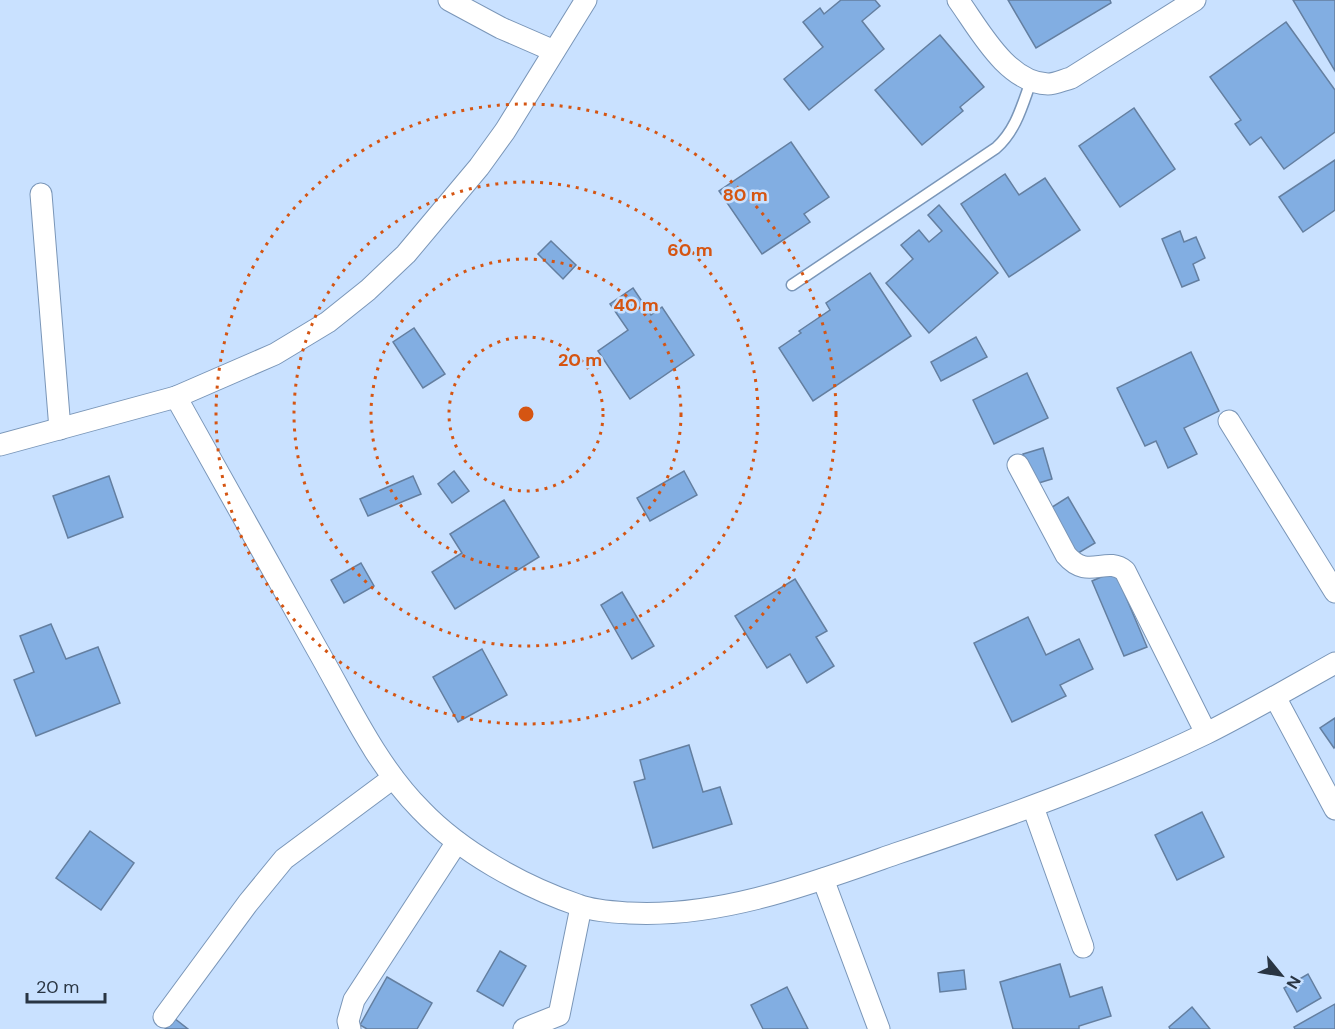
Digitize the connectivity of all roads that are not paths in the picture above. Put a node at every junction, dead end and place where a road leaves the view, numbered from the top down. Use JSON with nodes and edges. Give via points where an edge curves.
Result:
{"nodes":[{"id":1,"x":449,"y":0,"type":"edge"},
{"id":2,"x":586,"y":0,"type":"edge"},
{"id":3,"x":958,"y":0,"type":"edge"},
{"id":4,"x":1195,"y":0,"type":"edge"},
{"id":5,"x":554,"y":51,"type":"junction"},
{"id":6,"x":1031,"y":81,"type":"junction"},
{"id":7,"x":41,"y":194,"type":"dead end"},
{"id":8,"x":792,"y":285,"type":"dead end"},
{"id":9,"x":176,"y":397,"type":"junction"},
{"id":10,"x":1229,"y":421,"type":"dead end"},
{"id":11,"x":60,"y":429,"type":"junction"},
{"id":12,"x":0,"y":445,"type":"edge"},
{"id":13,"x":1018,"y":465,"type":"dead end"},
{"id":14,"x":1335,"y":592,"type":"edge"},
{"id":15,"x":1335,"y":663,"type":"edge"},
{"id":16,"x":1275,"y":697,"type":"junction"},
{"id":17,"x":1206,"y":733,"type":"junction"},
{"id":18,"x":393,"y":778,"type":"junction"},
{"id":19,"x":1033,"y":807,"type":"junction"},
{"id":20,"x":1335,"y":808,"type":"edge"},
{"id":21,"x":457,"y":842,"type":"junction"},
{"id":22,"x":823,"y":879,"type":"junction"},
{"id":23,"x":581,"y":907,"type":"junction"},
{"id":24,"x":1083,"y":947,"type":"dead end"},
{"id":25,"x":164,"y":1017,"type":"dead end"},
{"id":26,"x":562,"y":1022,"type":"edge"},
{"id":27,"x":350,"y":1029,"type":"edge"},
{"id":28,"x":525,"y":1029,"type":"edge"},
{"id":29,"x":879,"y":1029,"type":"edge"}],
"edges":[{"from":1,"to":5,"type":"street"},
{"from":2,"to":5,"type":"street"},
{"from":3,"to":6,"type":"street","via":[[1011,69]]},
{"from":4,"to":6,"type":"street","via":[[1071,78],[1049,84]]},
{"from":5,"to":9,"type":"street","via":[[479,166],[405,254],[368,291],[328,322],[275,354]]},
{"from":6,"to":8,"type":"lane","via":[[1015,124],[996,148]]},
{"from":7,"to":11,"type":"street"},
{"from":9,"to":11,"type":"street"},
{"from":9,"to":18,"type":"street"},
{"from":10,"to":14,"type":"street"},
{"from":11,"to":12,"type":"street"},
{"from":13,"to":17,"type":"street","via":[[1071,561],[1085,568],[1117,566],[1125,571]]},
{"from":15,"to":16,"type":"street"},
{"from":16,"to":17,"type":"street"},
{"from":16,"to":20,"type":"street"},
{"from":17,"to":19,"type":"street"},
{"from":18,"to":21,"type":"street","via":[[418,808]]},
{"from":18,"to":25,"type":"street","via":[[284,859]]},
{"from":19,"to":22,"type":"street"},
{"from":19,"to":24,"type":"street"},
{"from":21,"to":23,"type":"street","via":[[516,878]]},
{"from":21,"to":27,"type":"street","via":[[354,1000],[348,1021]]},
{"from":22,"to":23,"type":"street","via":[[708,910],[628,913]]},
{"from":22,"to":29,"type":"street"},
{"from":23,"to":26,"type":"street"},
{"from":26,"to":28,"type":"street"}]}
